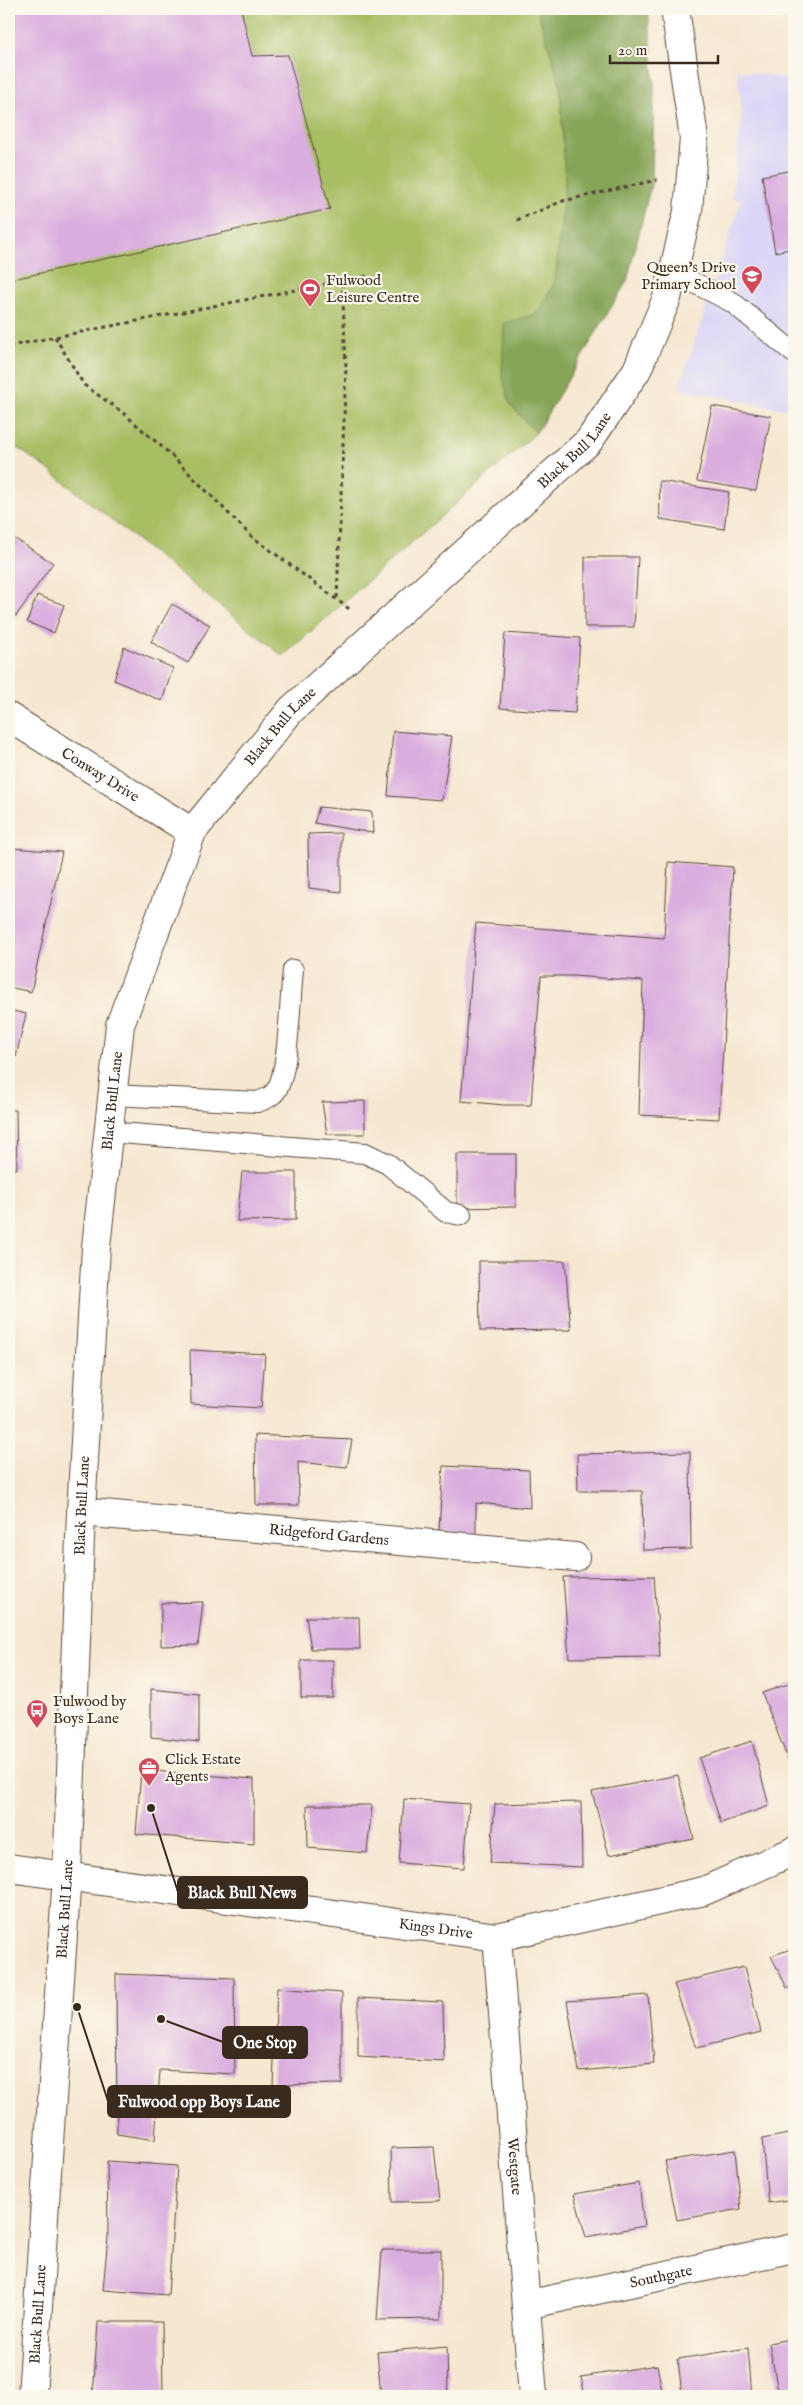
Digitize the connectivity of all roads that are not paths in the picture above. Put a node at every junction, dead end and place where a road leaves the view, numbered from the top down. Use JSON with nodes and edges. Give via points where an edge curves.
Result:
{"nodes":[{"id":1,"x":675,"y":9,"type":"edge"},
{"id":2,"x":673,"y":272,"type":"junction"},
{"id":3,"x":794,"y":353,"type":"edge"},
{"id":4,"x":9,"y":717,"type":"edge"},
{"id":5,"x":192,"y":832,"type":"junction"},
{"id":6,"x":293,"y":970,"type":"dead end"},
{"id":7,"x":112,"y":1095,"type":"junction"},
{"id":8,"x":108,"y":1132,"type":"junction"},
{"id":9,"x":461,"y":1215,"type":"dead end"},
{"id":10,"x":81,"y":1512,"type":"junction"},
{"id":11,"x":575,"y":1557,"type":"dead end"},
{"id":12,"x":794,"y":1851,"type":"edge"},
{"id":13,"x":9,"y":1868,"type":"edge"},
{"id":14,"x":67,"y":1875,"type":"junction"},
{"id":15,"x":496,"y":1937,"type":"junction"},
{"id":16,"x":794,"y":2248,"type":"edge"},
{"id":17,"x":526,"y":2304,"type":"junction"},
{"id":18,"x":32,"y":2396,"type":"edge"},
{"id":19,"x":533,"y":2396,"type":"edge"}],
"edges":[{"from":1,"to":2,"type":"street","name":"Black Bull Lane","via":[[694,138],[688,211]]},
{"from":2,"to":3,"type":"lane","via":[[732,302]]},
{"from":2,"to":5,"type":"street","name":"Black Bull Lane","via":[[667,298],[636,370],[589,441],[291,710]]},
{"from":4,"to":5,"type":"street","name":"Conway Drive"},
{"from":5,"to":7,"type":"street","name":"Black Bull Lane","via":[[120,1025]]},
{"from":6,"to":7,"type":"lane","via":[[284,1058],[279,1086],[271,1096],[257,1102]]},
{"from":7,"to":8,"type":"street","name":"Black Bull Lane"},
{"from":8,"to":9,"type":"lane","via":[[365,1153],[388,1164],[446,1212]]},
{"from":8,"to":10,"type":"street","name":"Black Bull Lane","via":[[96,1247]]},
{"from":10,"to":11,"type":"street","name":"Ridgeford Gardens"},
{"from":10,"to":14,"type":"street","name":"Black Bull Lane"},
{"from":12,"to":15,"type":"street","name":"Kings Drive","via":[[704,1891]]},
{"from":13,"to":14,"type":"street","name":"Kings Drive"},
{"from":14,"to":15,"type":"street","name":"Kings Drive"},
{"from":14,"to":18,"type":"street","name":"Black Bull Lane"},
{"from":15,"to":17,"type":"street","name":"Westgate"},
{"from":16,"to":17,"type":"street","name":"Southgate"},
{"from":17,"to":19,"type":"street","name":"Westgate"}]}
